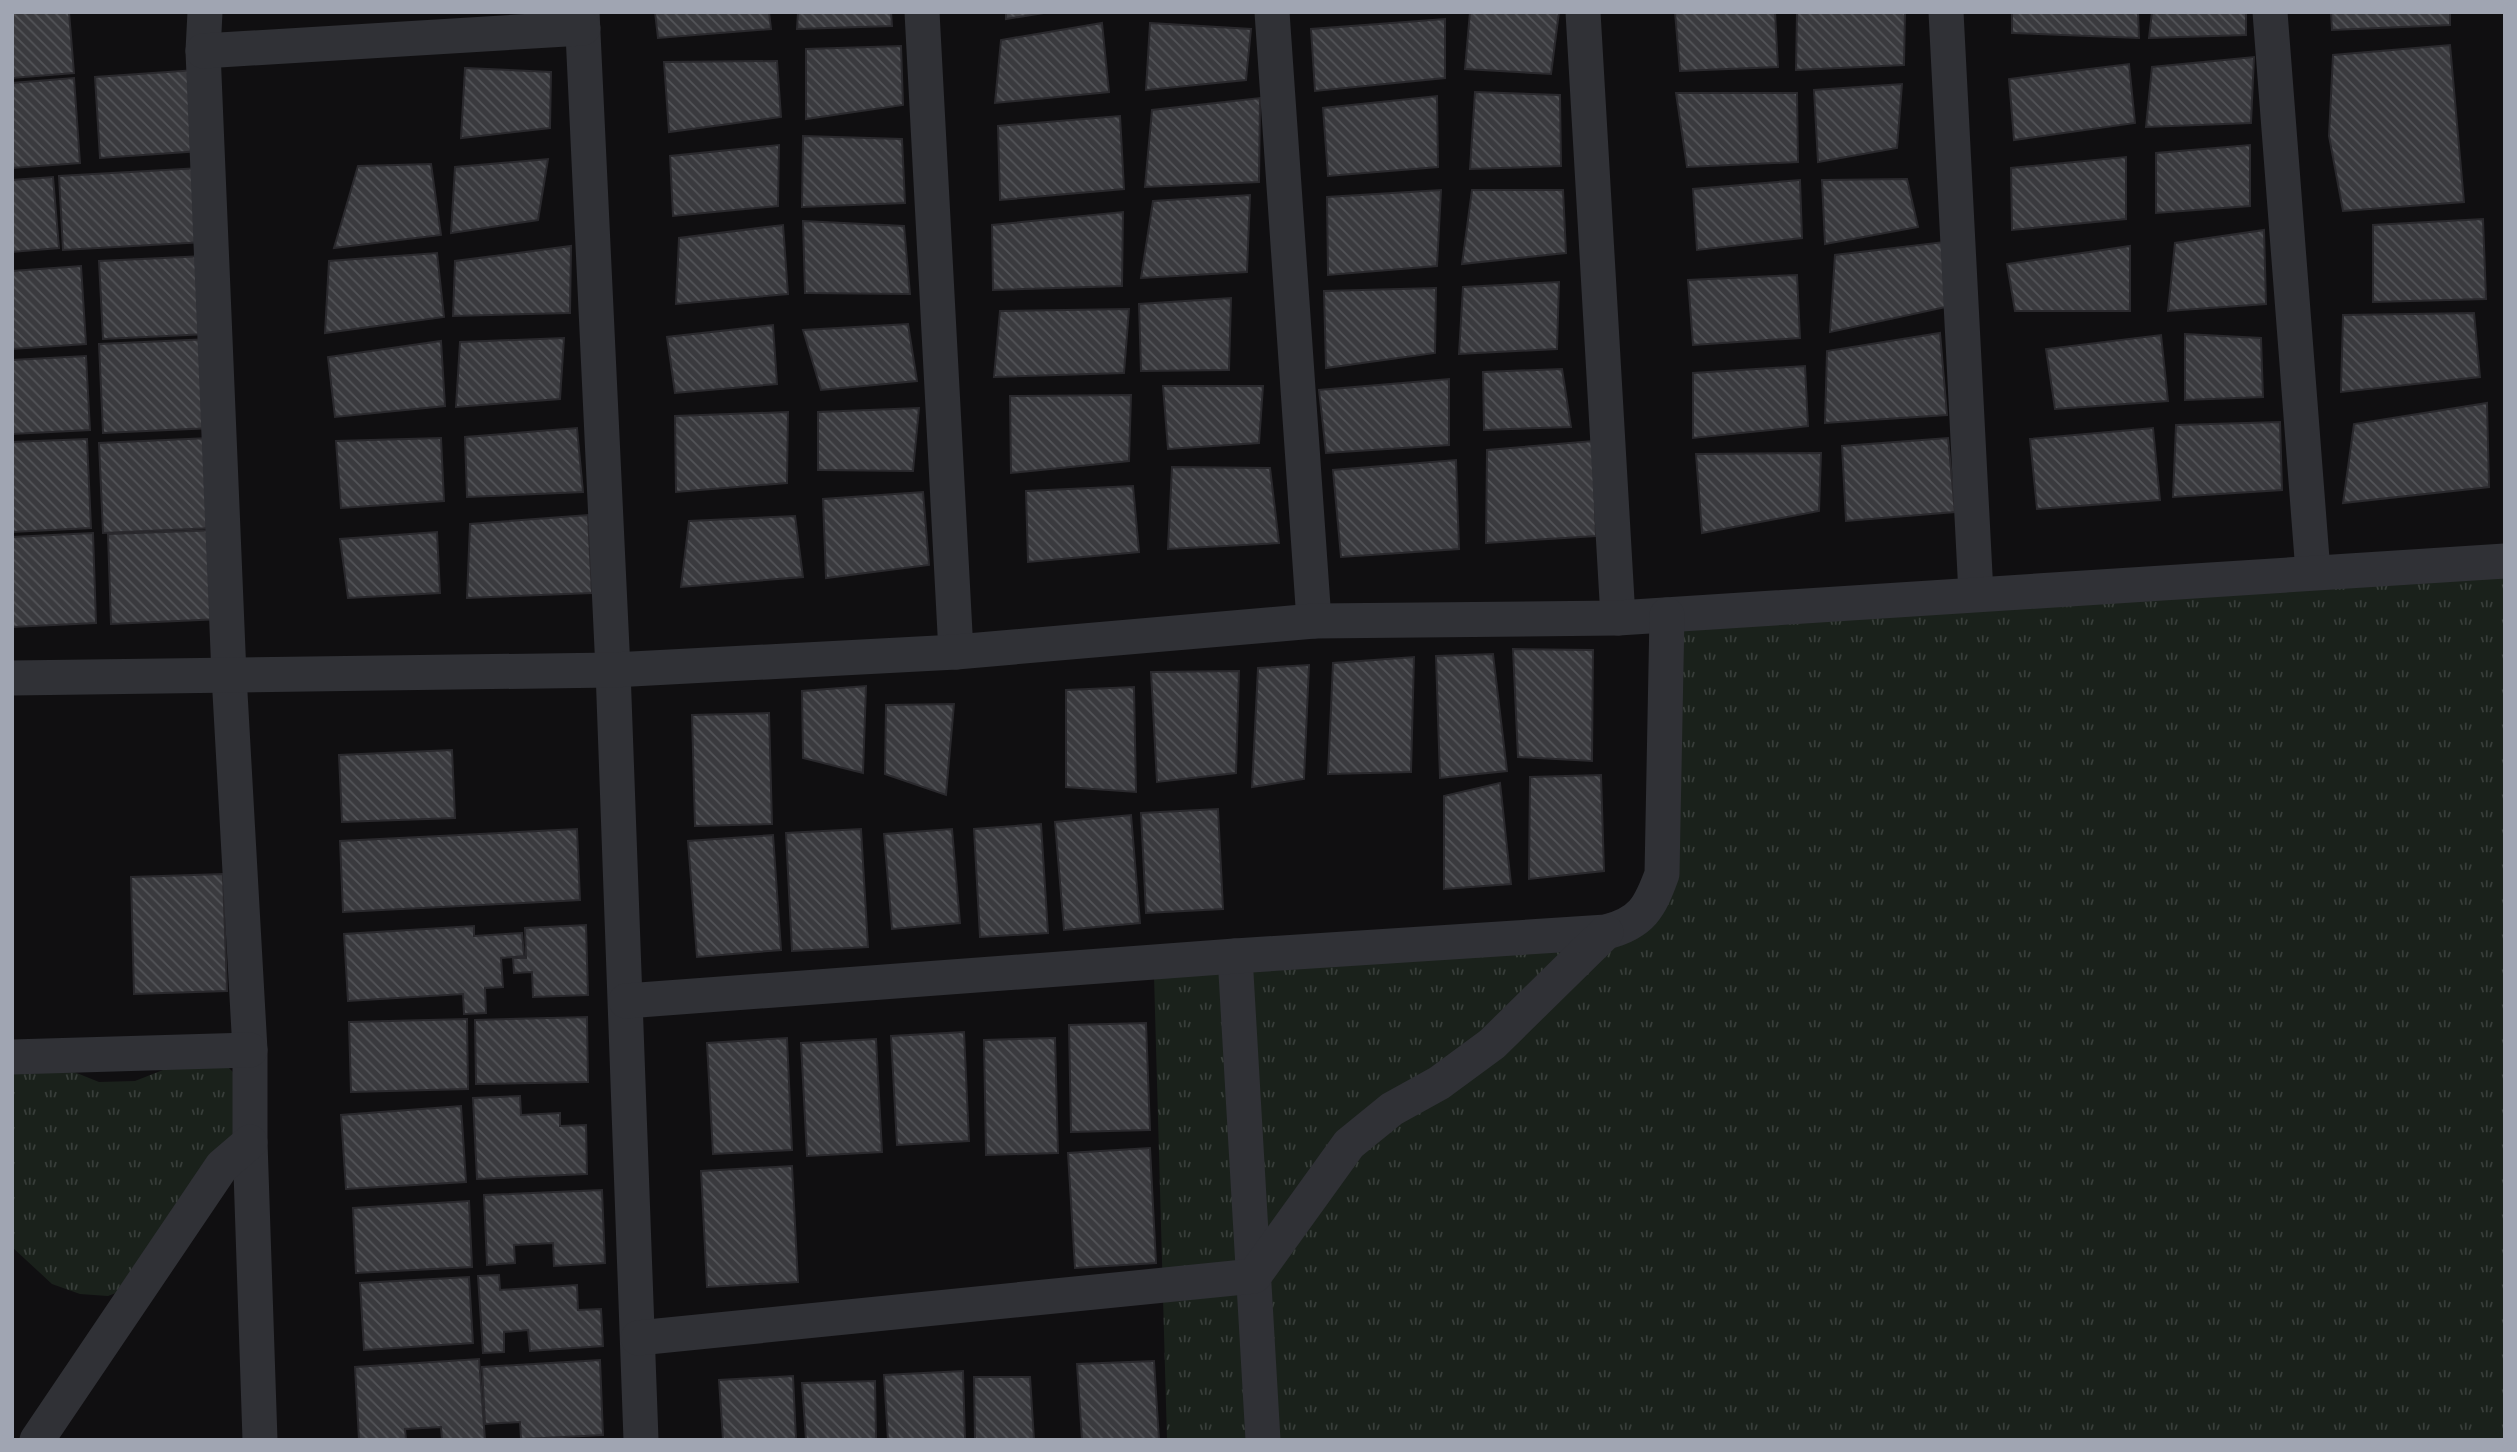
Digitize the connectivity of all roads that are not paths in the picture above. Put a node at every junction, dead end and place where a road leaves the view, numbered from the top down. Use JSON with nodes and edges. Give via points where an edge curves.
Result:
{"nodes":[{"id":1,"x":205,"y":12,"type":"edge"},
{"id":2,"x":922,"y":12,"type":"edge"},
{"id":3,"x":1272,"y":12,"type":"edge"},
{"id":4,"x":1583,"y":12,"type":"edge"},
{"id":5,"x":1946,"y":12,"type":"edge"},
{"id":6,"x":2270,"y":12,"type":"edge"},
{"id":7,"x":583,"y":20,"type":"edge"},
{"id":8,"x":202,"y":51,"type":"junction"},
{"id":9,"x":2505,"y":561,"type":"edge"},
{"id":10,"x":2312,"y":572,"type":"junction"},
{"id":11,"x":1976,"y":594,"type":"junction"},
{"id":12,"x":1667,"y":615,"type":"junction"},
{"id":13,"x":1618,"y":618,"type":"junction"},
{"id":14,"x":1314,"y":621,"type":"junction"},
{"id":15,"x":956,"y":652,"type":"junction"},
{"id":16,"x":613,"y":670,"type":"junction"},
{"id":17,"x":229,"y":675,"type":"junction"},
{"id":18,"x":12,"y":678,"type":"edge"},
{"id":19,"x":1606,"y":932,"type":"junction"},
{"id":20,"x":1236,"y":956,"type":"junction"},
{"id":21,"x":626,"y":1001,"type":"junction"},
{"id":22,"x":250,"y":1050,"type":"junction"},
{"id":23,"x":12,"y":1057,"type":"edge"},
{"id":24,"x":250,"y":1142,"type":"junction"},
{"id":25,"x":1254,"y":1276,"type":"junction"},
{"id":26,"x":638,"y":1338,"type":"junction"},
{"id":27,"x":37,"y":1440,"type":"edge"},
{"id":28,"x":260,"y":1440,"type":"edge"},
{"id":29,"x":641,"y":1440,"type":"edge"},
{"id":30,"x":1263,"y":1440,"type":"edge"}],
"edges":[{"from":1,"to":8,"type":"street"},
{"from":2,"to":15,"type":"street"},
{"from":3,"to":14,"type":"street"},
{"from":4,"to":13,"type":"street"},
{"from":5,"to":11,"type":"street"},
{"from":6,"to":10,"type":"street"},
{"from":7,"to":8,"type":"street"},
{"from":7,"to":16,"type":"street"},
{"from":8,"to":17,"type":"street"},
{"from":9,"to":10,"type":"street"},
{"from":10,"to":11,"type":"street"},
{"from":11,"to":12,"type":"street"},
{"from":12,"to":13,"type":"street"},
{"from":12,"to":19,"type":"street","via":[[1662,874],[1640,917],[1624,928]]},
{"from":13,"to":14,"type":"street"},
{"from":14,"to":15,"type":"street"},
{"from":15,"to":16,"type":"street"},
{"from":16,"to":17,"type":"street"},
{"from":16,"to":21,"type":"street"},
{"from":17,"to":18,"type":"street"},
{"from":17,"to":22,"type":"street"},
{"from":19,"to":20,"type":"street"},
{"from":19,"to":25,"type":"street","via":[[1492,1044],[1439,1083],[1392,1109],[1349,1144]]},
{"from":20,"to":21,"type":"street"},
{"from":20,"to":25,"type":"street"},
{"from":21,"to":26,"type":"street"},
{"from":22,"to":23,"type":"street"},
{"from":22,"to":24,"type":"street"},
{"from":24,"to":27,"type":"street","via":[[222,1166]]},
{"from":24,"to":28,"type":"street"},
{"from":25,"to":26,"type":"street"},
{"from":25,"to":30,"type":"street"},
{"from":26,"to":29,"type":"street"}]}
